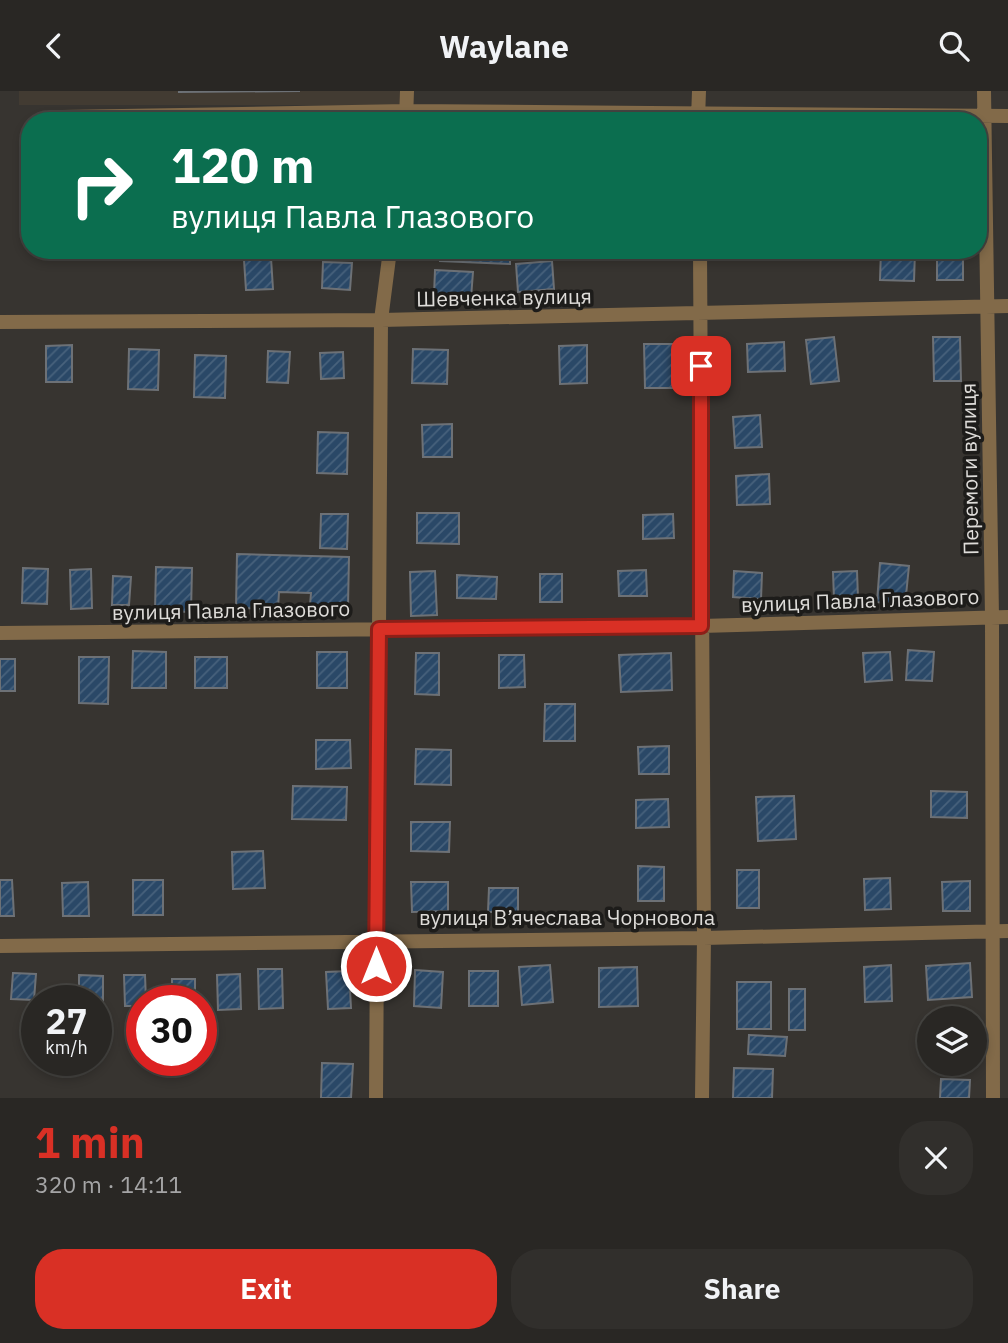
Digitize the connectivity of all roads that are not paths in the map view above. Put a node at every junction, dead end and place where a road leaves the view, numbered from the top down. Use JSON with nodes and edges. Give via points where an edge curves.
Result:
{"nodes":[{"id":1,"x":407,"y":91,"type":"edge"},
{"id":2,"x":699,"y":91,"type":"edge"},
{"id":3,"x":984,"y":91,"type":"edge"},
{"id":4,"x":406,"y":112,"type":"edge"},
{"id":5,"x":698,"y":112,"type":"edge"},
{"id":6,"x":985,"y":112,"type":"edge"},
{"id":7,"x":1008,"y":116,"type":"edge"},
{"id":8,"x":987,"y":117,"type":"edge"},
{"id":9,"x":987,"y":243,"type":"edge"},
{"id":10,"x":389,"y":259,"type":"edge"},
{"id":11,"x":701,"y":259,"type":"edge"},
{"id":12,"x":988,"y":306,"type":"junction"},
{"id":13,"x":1008,"y":306,"type":"edge"},
{"id":14,"x":701,"y":314,"type":"junction"},
{"id":15,"x":381,"y":320,"type":"junction"},
{"id":16,"x":0,"y":322,"type":"edge"},
{"id":17,"x":992,"y":617,"type":"junction"},
{"id":18,"x":1008,"y":617,"type":"edge"},
{"id":19,"x":701,"y":626,"type":"junction"},
{"id":20,"x":379,"y":629,"type":"junction"},
{"id":21,"x":0,"y":633,"type":"edge"},
{"id":22,"x":1001,"y":931,"type":"edge"},
{"id":23,"x":704,"y":938,"type":"junction"},
{"id":24,"x":376,"y":940,"type":"junction"},
{"id":25,"x":0,"y":946,"type":"edge"},
{"id":26,"x":376,"y":1098,"type":"edge"},
{"id":27,"x":702,"y":1098,"type":"edge"},
{"id":28,"x":993,"y":1098,"type":"edge"}],
"edges":[{"from":1,"to":4,"type":"street"},
{"from":2,"to":5,"type":"street"},
{"from":3,"to":6,"type":"street","name":"Перемоги вулиця"},
{"from":7,"to":8,"type":"street"},
{"from":9,"to":12,"type":"street","name":"Перемоги вулиця"},
{"from":10,"to":15,"type":"street"},
{"from":11,"to":14,"type":"street"},
{"from":12,"to":13,"type":"street","name":"Шевченка вулиця"},
{"from":12,"to":14,"type":"street","name":"Шевченка вулиця"},
{"from":12,"to":17,"type":"street","name":"Перемоги вулиця"},
{"from":14,"to":15,"type":"street","name":"Шевченка вулиця"},
{"from":14,"to":19,"type":"street"},
{"from":15,"to":16,"type":"street","name":"Шевченка вулиця"},
{"from":15,"to":20,"type":"street"},
{"from":17,"to":18,"type":"street","name":"вулиця Павла Глазового"},
{"from":17,"to":19,"type":"street","name":"вулиця Павла Глазового"},
{"from":17,"to":22,"type":"street","name":"Перемоги вулиця"},
{"from":19,"to":20,"type":"street","name":"вулиця Павла Глазового"},
{"from":19,"to":23,"type":"street"},
{"from":20,"to":21,"type":"street","name":"вулиця Павла Глазового"},
{"from":20,"to":24,"type":"street"},
{"from":22,"to":23,"type":"street","name":"вулиця В’ячеслава Чорновола"},
{"from":22,"to":28,"type":"street","name":"Перемоги вулиця"},
{"from":23,"to":24,"type":"street","name":"вулиця В’ячеслава Чорновола"},
{"from":23,"to":27,"type":"street"},
{"from":24,"to":25,"type":"street","name":"вулиця В’ячеслава Чорновола"},
{"from":24,"to":26,"type":"street"}]}
